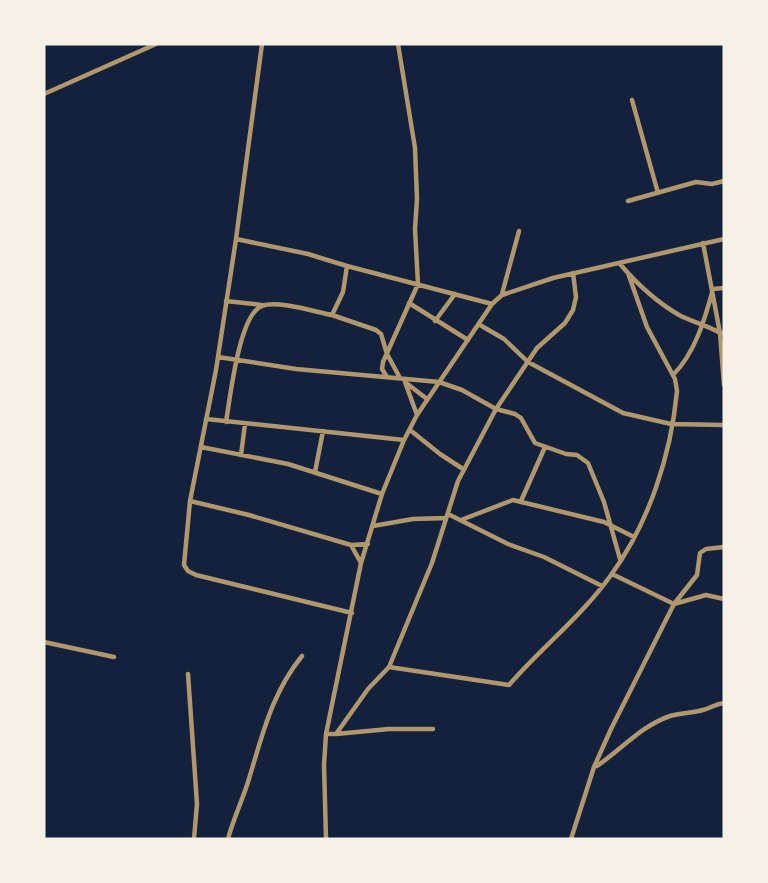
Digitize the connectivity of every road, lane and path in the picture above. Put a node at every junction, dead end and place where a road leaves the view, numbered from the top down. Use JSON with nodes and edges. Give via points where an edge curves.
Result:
{"nodes":[{"id":1,"x":156,"y":44,"type":"edge"},
{"id":2,"x":262,"y":44,"type":"edge"},
{"id":3,"x":398,"y":44,"type":"edge"},
{"id":4,"x":44,"y":94,"type":"edge"},
{"id":5,"x":632,"y":100,"type":"dead end"},
{"id":6,"x":724,"y":181,"type":"edge"},
{"id":7,"x":658,"y":193,"type":"junction"},
{"id":8,"x":628,"y":201,"type":"dead end"},
{"id":9,"x":519,"y":231,"type":"dead end"},
{"id":10,"x":236,"y":239,"type":"junction"},
{"id":11,"x":724,"y":239,"type":"edge"},
{"id":12,"x":704,"y":243,"type":"junction"},
{"id":13,"x":620,"y":264,"type":"junction"},
{"id":14,"x":347,"y":266,"type":"junction"},
{"id":15,"x":572,"y":273,"type":"junction"},
{"id":16,"x":628,"y":273,"type":"junction"},
{"id":17,"x":418,"y":284,"type":"junction"},
{"id":18,"x":724,"y":288,"type":"edge"},
{"id":19,"x":713,"y":289,"type":"junction"},
{"id":20,"x":455,"y":293,"type":"junction"},
{"id":21,"x":502,"y":295,"type":"junction"},
{"id":22,"x":226,"y":301,"type":"junction"},
{"id":23,"x":408,"y":303,"type":"junction"},
{"id":24,"x":492,"y":304,"type":"junction"},
{"id":25,"x":262,"y":306,"type":"junction"},
{"id":26,"x":332,"y":315,"type":"junction"},
{"id":27,"x":435,"y":321,"type":"junction"},
{"id":28,"x":702,"y":323,"type":"junction"},
{"id":29,"x":479,"y":325,"type":"junction"},
{"id":30,"x":722,"y":333,"type":"edge"},
{"id":31,"x":468,"y":340,"type":"junction"},
{"id":32,"x":387,"y":354,"type":"junction"},
{"id":33,"x":218,"y":357,"type":"junction"},
{"id":34,"x":237,"y":359,"type":"junction"},
{"id":35,"x":528,"y":362,"type":"junction"},
{"id":36,"x":673,"y":374,"type":"junction"},
{"id":37,"x":388,"y":378,"type":"junction"},
{"id":38,"x":403,"y":380,"type":"junction"},
{"id":39,"x":439,"y":382,"type":"junction"},
{"id":40,"x":724,"y":385,"type":"edge"},
{"id":41,"x":427,"y":399,"type":"junction"},
{"id":42,"x":496,"y":409,"type":"junction"},
{"id":43,"x":417,"y":415,"type":"junction"},
{"id":44,"x":206,"y":419,"type":"junction"},
{"id":45,"x":226,"y":422,"type":"junction"},
{"id":46,"x":245,"y":424,"type":"junction"},
{"id":47,"x":671,"y":424,"type":"junction"},
{"id":48,"x":724,"y":425,"type":"edge"},
{"id":49,"x":410,"y":429,"type":"junction"},
{"id":50,"x":323,"y":431,"type":"junction"},
{"id":51,"x":404,"y":440,"type":"junction"},
{"id":52,"x":200,"y":447,"type":"junction"},
{"id":53,"x":545,"y":447,"type":"junction"},
{"id":54,"x":241,"y":455,"type":"junction"},
{"id":55,"x":463,"y":469,"type":"junction"},
{"id":56,"x":315,"y":472,"type":"junction"},
{"id":57,"x":382,"y":494,"type":"junction"},
{"id":58,"x":521,"y":500,"type":"junction"},
{"id":59,"x":190,"y":501,"type":"junction"},
{"id":60,"x":447,"y":516,"type":"junction"},
{"id":61,"x":434,"y":518,"type":"junction"},
{"id":62,"x":461,"y":520,"type":"junction"},
{"id":63,"x":373,"y":526,"type":"junction"},
{"id":64,"x":612,"y":526,"type":"junction"},
{"id":65,"x":443,"y":527,"type":"junction"},
{"id":66,"x":634,"y":537,"type":"junction"},
{"id":67,"x":368,"y":544,"type":"junction"},
{"id":68,"x":351,"y":545,"type":"junction"},
{"id":69,"x":724,"y":547,"type":"edge"},
{"id":70,"x":620,"y":559,"type":"junction"},
{"id":71,"x":361,"y":563,"type":"junction"},
{"id":72,"x":612,"y":574,"type":"junction"},
{"id":73,"x":602,"y":586,"type":"junction"},
{"id":74,"x":724,"y":599,"type":"edge"},
{"id":75,"x":674,"y":604,"type":"junction"},
{"id":76,"x":352,"y":613,"type":"junction"},
{"id":77,"x":44,"y":642,"type":"edge"},
{"id":78,"x":302,"y":656,"type":"dead end"},
{"id":79,"x":114,"y":657,"type":"dead end"},
{"id":80,"x":389,"y":667,"type":"junction"},
{"id":81,"x":188,"y":674,"type":"dead end"},
{"id":82,"x":724,"y":703,"type":"edge"},
{"id":83,"x":433,"y":729,"type":"dead end"},
{"id":84,"x":326,"y":734,"type":"junction"},
{"id":85,"x":335,"y":734,"type":"junction"},
{"id":86,"x":594,"y":767,"type":"junction"},
{"id":87,"x":194,"y":839,"type":"edge"},
{"id":88,"x":228,"y":839,"type":"edge"},
{"id":89,"x":326,"y":839,"type":"edge"},
{"id":90,"x":571,"y":839,"type":"edge"}],
"edges":[{"from":1,"to":4,"type":"street"},
{"from":2,"to":10,"type":"street"},
{"from":3,"to":17,"type":"street","via":[[415,148]]},
{"from":5,"to":7,"type":"street"},
{"from":6,"to":7,"type":"street","via":[[696,182]]},
{"from":7,"to":8,"type":"street"},
{"from":9,"to":21,"type":"street"},
{"from":10,"to":14,"type":"street"},
{"from":10,"to":22,"type":"street"},
{"from":11,"to":12,"type":"street"},
{"from":12,"to":13,"type":"street"},
{"from":12,"to":19,"type":"street"},
{"from":13,"to":15,"type":"street"},
{"from":13,"to":16,"type":"street"},
{"from":14,"to":17,"type":"street"},
{"from":14,"to":26,"type":"street","via":[[343,292]]},
{"from":15,"to":21,"type":"street"},
{"from":15,"to":35,"type":"street","via":[[573,310]]},
{"from":16,"to":28,"type":"street","via":[[667,307]]},
{"from":16,"to":36,"type":"street","via":[[647,327]]},
{"from":17,"to":20,"type":"street"},
{"from":17,"to":23,"type":"street"},
{"from":18,"to":19,"type":"street"},
{"from":19,"to":28,"type":"street"},
{"from":19,"to":30,"type":"street"},
{"from":20,"to":24,"type":"street"},
{"from":20,"to":27,"type":"street"},
{"from":21,"to":24,"type":"street"},
{"from":22,"to":25,"type":"street"},
{"from":22,"to":33,"type":"street"},
{"from":23,"to":27,"type":"street"},
{"from":23,"to":32,"type":"street"},
{"from":24,"to":29,"type":"street"},
{"from":25,"to":26,"type":"street"},
{"from":25,"to":34,"type":"street","via":[[246,326]]},
{"from":26,"to":32,"type":"street","via":[[376,330]]},
{"from":27,"to":31,"type":"street"},
{"from":28,"to":30,"type":"street"},
{"from":28,"to":36,"type":"street","via":[[692,350]]},
{"from":29,"to":31,"type":"street"},
{"from":29,"to":35,"type":"street","via":[[509,343]]},
{"from":30,"to":40,"type":"street"},
{"from":31,"to":39,"type":"street"},
{"from":32,"to":37,"type":"street","via":[[382,366]]},
{"from":32,"to":38,"type":"street"},
{"from":33,"to":34,"type":"street"},
{"from":33,"to":44,"type":"street"},
{"from":34,"to":37,"type":"street"},
{"from":34,"to":45,"type":"street"},
{"from":35,"to":42,"type":"street"},
{"from":35,"to":47,"type":"street","via":[[612,409]]},
{"from":36,"to":47,"type":"street","via":[[677,391]]},
{"from":37,"to":38,"type":"street"},
{"from":38,"to":39,"type":"street"},
{"from":38,"to":41,"type":"street"},
{"from":38,"to":43,"type":"street"},
{"from":39,"to":41,"type":"street"},
{"from":39,"to":42,"type":"street"},
{"from":41,"to":43,"type":"street"},
{"from":42,"to":53,"type":"street","via":[[521,418],[530,438]]},
{"from":42,"to":55,"type":"street"},
{"from":43,"to":49,"type":"street"},
{"from":44,"to":45,"type":"street"},
{"from":44,"to":52,"type":"street"},
{"from":45,"to":46,"type":"street"},
{"from":46,"to":50,"type":"street"},
{"from":46,"to":54,"type":"street"},
{"from":47,"to":48,"type":"street"},
{"from":47,"to":66,"type":"street","via":[[654,494]]},
{"from":49,"to":51,"type":"street"},
{"from":49,"to":55,"type":"street"},
{"from":50,"to":51,"type":"street"},
{"from":50,"to":56,"type":"street"},
{"from":51,"to":57,"type":"street"},
{"from":52,"to":54,"type":"street"},
{"from":52,"to":59,"type":"street"},
{"from":53,"to":58,"type":"street"},
{"from":53,"to":64,"type":"street","via":[[577,455],[588,463]]},
{"from":54,"to":56,"type":"street"},
{"from":55,"to":60,"type":"street"},
{"from":56,"to":57,"type":"street"},
{"from":57,"to":63,"type":"street"},
{"from":58,"to":62,"type":"street","via":[[509,500]]},
{"from":58,"to":64,"type":"street"},
{"from":59,"to":68,"type":"street"},
{"from":59,"to":76,"type":"street","via":[[184,561],[188,571]]},
{"from":60,"to":61,"type":"street"},
{"from":60,"to":62,"type":"street"},
{"from":60,"to":65,"type":"street"},
{"from":61,"to":63,"type":"street"},
{"from":61,"to":65,"type":"street"},
{"from":62,"to":73,"type":"street"},
{"from":63,"to":67,"type":"street"},
{"from":64,"to":66,"type":"street"},
{"from":64,"to":70,"type":"street"},
{"from":65,"to":80,"type":"street"},
{"from":66,"to":70,"type":"street"},
{"from":67,"to":68,"type":"street"},
{"from":67,"to":71,"type":"street"},
{"from":68,"to":71,"type":"street"},
{"from":69,"to":75,"type":"street","via":[[700,553],[697,575]]},
{"from":70,"to":72,"type":"street"},
{"from":71,"to":76,"type":"street"},
{"from":72,"to":73,"type":"street"},
{"from":72,"to":75,"type":"street"},
{"from":73,"to":80,"type":"street","via":[[509,685]]},
{"from":74,"to":75,"type":"street","via":[[706,595]]},
{"from":75,"to":86,"type":"street"},
{"from":76,"to":84,"type":"street"},
{"from":77,"to":79,"type":"street"},
{"from":78,"to":88,"type":"street","via":[[268,712]]},
{"from":80,"to":85,"type":"street"},
{"from":81,"to":87,"type":"street","via":[[197,804]]},
{"from":82,"to":86,"type":"street","via":[[657,722]]},
{"from":83,"to":85,"type":"street"},
{"from":84,"to":85,"type":"street"},
{"from":84,"to":89,"type":"street"},
{"from":86,"to":90,"type":"street"}]}
